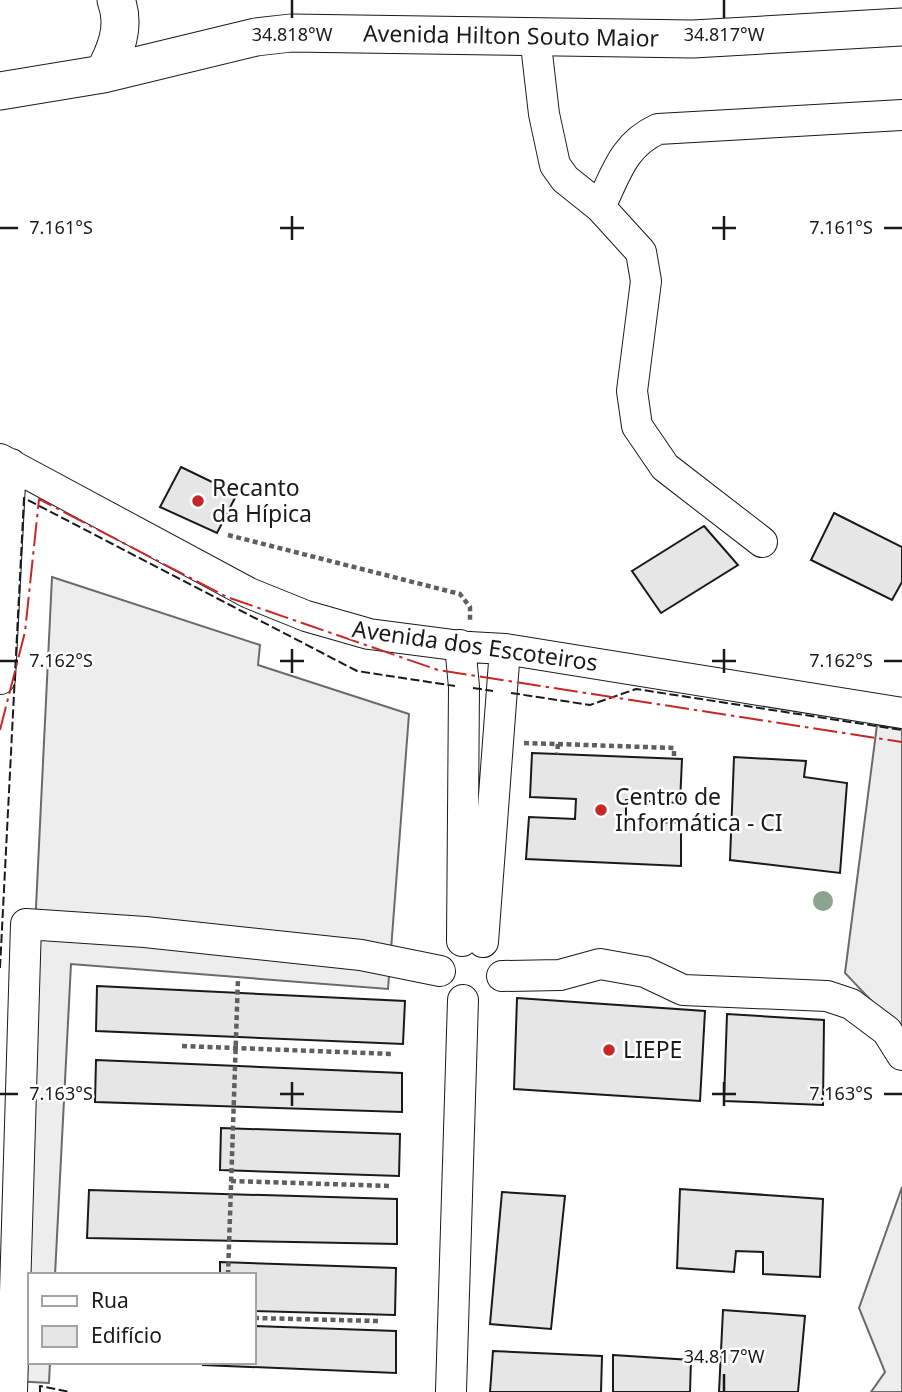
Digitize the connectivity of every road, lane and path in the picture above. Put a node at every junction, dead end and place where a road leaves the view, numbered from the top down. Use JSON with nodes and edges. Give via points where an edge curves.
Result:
{"nodes":[{"id":1,"x":116,"y":0,"type":"edge"},
{"id":2,"x":887,"y":0,"type":"edge"},
{"id":3,"x":902,"y":27,"type":"edge"},
{"id":4,"x":535,"y":36,"type":"junction"},
{"id":5,"x":738,"y":36,"type":"junction"},
{"id":6,"x":103,"y":74,"type":"junction"},
{"id":7,"x":0,"y":91,"type":"edge"},
{"id":8,"x":902,"y":115,"type":"edge"},
{"id":9,"x":600,"y":207,"type":"junction"},
{"id":10,"x":5,"y":461,"type":"edge"},
{"id":11,"x":228,"y":535,"type":"dead end"},
{"id":12,"x":762,"y":542,"type":"dead end"},
{"id":13,"x":465,"y":646,"type":"junction"},
{"id":14,"x":505,"y":649,"type":"junction"},
{"id":15,"x":0,"y":679,"type":"edge"},
{"id":16,"x":902,"y":713,"type":"edge"},
{"id":17,"x":498,"y":742,"type":"junction"},
{"id":18,"x":558,"y":744,"type":"junction"},
{"id":19,"x":557,"y":754,"type":"dead end"},
{"id":20,"x":674,"y":758,"type":"dead end"},
{"id":21,"x":472,"y":942,"type":"junction"},
{"id":22,"x":440,"y":971,"type":"junction"},
{"id":23,"x":502,"y":976,"type":"junction"},
{"id":24,"x":238,"y":978,"type":"dead end"},
{"id":25,"x":463,"y":1000,"type":"junction"},
{"id":26,"x":182,"y":1046,"type":"dead end"},
{"id":27,"x":236,"y":1049,"type":"junction"},
{"id":28,"x":393,"y":1054,"type":"dead end"},
{"id":29,"x":902,"y":1055,"type":"edge"},
{"id":30,"x":231,"y":1181,"type":"junction"},
{"id":31,"x":392,"y":1186,"type":"dead end"},
{"id":32,"x":228,"y":1273,"type":"edge"},
{"id":33,"x":256,"y":1318,"type":"edge"},
{"id":34,"x":378,"y":1321,"type":"dead end"},
{"id":35,"x":451,"y":1391,"type":"edge"},
{"id":36,"x":12,"y":1392,"type":"edge"}],
"edges":[{"from":1,"to":6,"type":"main road","via":[[119,38]]},
{"from":2,"to":5,"type":"main road","via":[[881,19],[873,22],[795,26]]},
{"from":3,"to":5,"type":"main road","name":"Avenida Hilton Souto Maior"},
{"from":4,"to":5,"type":"main road","name":"Avenida Hilton Souto Maior"},
{"from":4,"to":6,"type":"main road","name":"Avenida Hilton Souto Maior","via":[[291,33],[256,37]]},
{"from":4,"to":9,"type":"street","via":[[555,165]]},
{"from":6,"to":7,"type":"main road","name":"Avenida Hilton Souto Maior"},
{"from":8,"to":9,"type":"street","via":[[658,129],[641,137],[625,154]]},
{"from":9,"to":12,"type":"street","via":[[642,252],[646,281],[632,391],[637,426],[665,467]]},
{"from":10,"to":13,"type":"street","name":"Avenida dos Escoteiros","via":[[248,593],[369,634]]},
{"from":10,"to":15,"type":"street"},
{"from":11,"to":13,"type":"path","via":[[460,594],[470,607]]},
{"from":13,"to":14,"type":"street","name":"Avenida dos Escoteiros"},
{"from":13,"to":21,"type":"street"},
{"from":14,"to":16,"type":"street","name":"Avenida dos Escoteiros"},
{"from":14,"to":17,"type":"street"},
{"from":17,"to":18,"type":"path"},
{"from":17,"to":21,"type":"street"},
{"from":18,"to":19,"type":"path"},
{"from":18,"to":20,"type":"path","via":[[674,748]]},
{"from":21,"to":22,"type":"street","via":[[447,953]]},
{"from":21,"to":23,"type":"street","via":[[492,947]]},
{"from":22,"to":25,"type":"street","via":[[447,989]]},
{"from":22,"to":36,"type":"street","via":[[348,954],[26,924]]},
{"from":23,"to":25,"type":"street","via":[[492,994],[472,1002]]},
{"from":23,"to":29,"type":"street","via":[[560,975],[600,964],[645,972],[683,990],[827,996],[851,1004],[887,1031]]},
{"from":24,"to":27,"type":"path"},
{"from":25,"to":35,"type":"street"},
{"from":26,"to":27,"type":"path"},
{"from":27,"to":28,"type":"path"},
{"from":27,"to":30,"type":"path"},
{"from":30,"to":31,"type":"path"},
{"from":30,"to":32,"type":"path"},
{"from":33,"to":34,"type":"path"}]}
